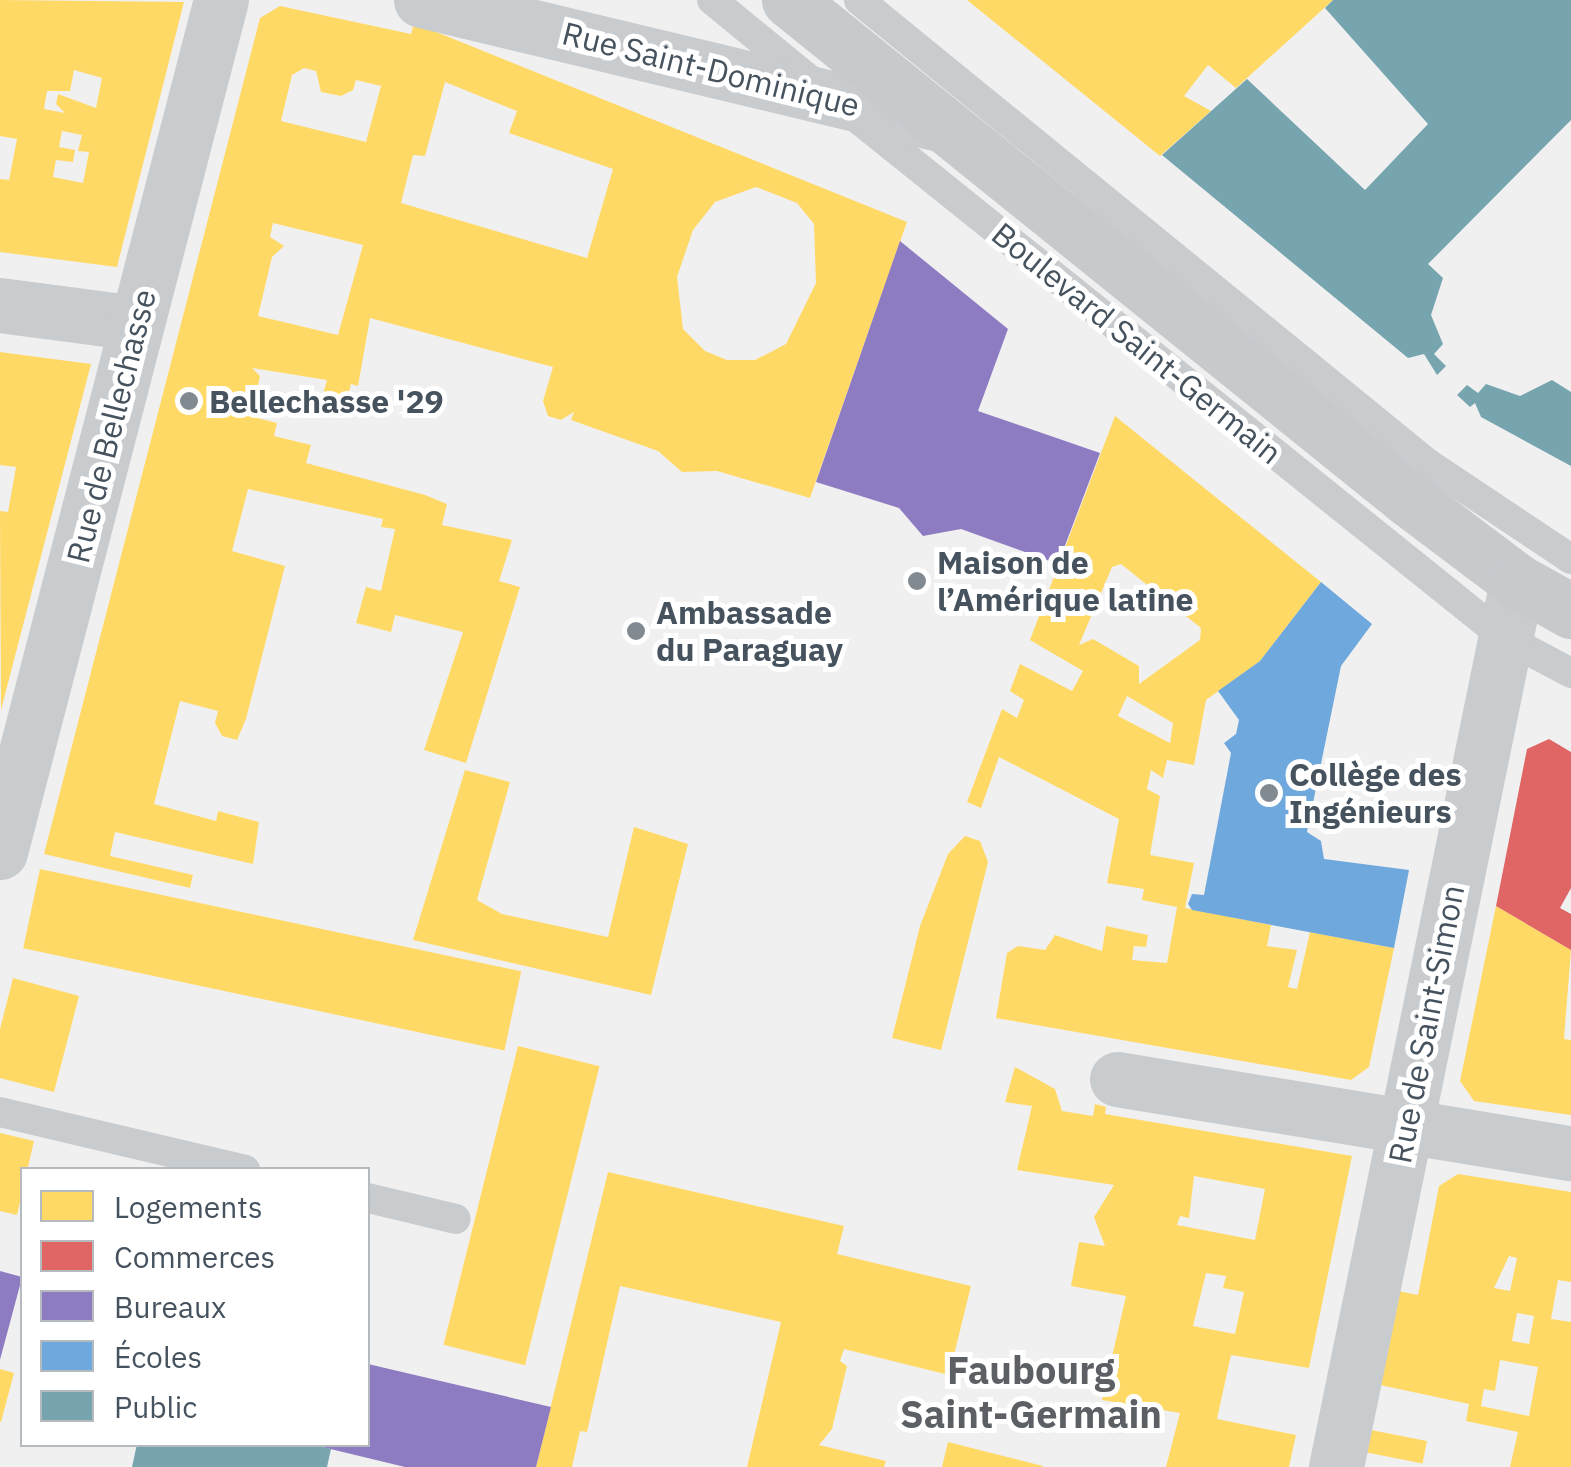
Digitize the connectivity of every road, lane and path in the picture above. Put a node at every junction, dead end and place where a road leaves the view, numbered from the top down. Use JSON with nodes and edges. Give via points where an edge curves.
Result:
{"nodes":[{"id":1,"x":221,"y":0,"type":"edge"},
{"id":2,"x":422,"y":0,"type":"edge"},
{"id":3,"x":712,"y":0,"type":"edge"},
{"id":4,"x":789,"y":0,"type":"edge"},
{"id":5,"x":859,"y":0,"type":"edge"},
{"id":6,"x":834,"y":99,"type":"junction"},
{"id":7,"x":943,"y":125,"type":"junction"},
{"id":8,"x":0,"y":305,"type":"edge"},
{"id":9,"x":137,"y":323,"type":"junction"},
{"id":10,"x":1571,"y":558,"type":"edge"},
{"id":11,"x":1517,"y":581,"type":"junction"},
{"id":12,"x":1571,"y":611,"type":"edge"},
{"id":13,"x":1505,"y":638,"type":"junction"},
{"id":14,"x":1571,"y":673,"type":"edge"},
{"id":15,"x":0,"y":852,"type":"edge"},
{"id":16,"x":1118,"y":1079,"type":"dead end"},
{"id":17,"x":0,"y":1112,"type":"edge"},
{"id":18,"x":1406,"y":1126,"type":"junction"},
{"id":19,"x":1571,"y":1153,"type":"edge"},
{"id":20,"x":232,"y":1167,"type":"edge"},
{"id":21,"x":370,"y":1198,"type":"edge"},
{"id":22,"x":456,"y":1219,"type":"dead end"},
{"id":23,"x":1336,"y":1467,"type":"edge"}],
"edges":[{"from":1,"to":9,"type":"street","name":"Rue de Bellechasse"},
{"from":2,"to":6,"type":"street","name":"Rue Saint-Dominique"},
{"from":3,"to":6,"type":"lane","name":"Boulevard Saint-Germain"},
{"from":4,"to":7,"type":"main road","name":"Boulevard Saint-Germain"},
{"from":5,"to":10,"type":"lane","via":[[1428,463]]},
{"from":6,"to":7,"type":"street","name":"Rue Saint-Dominique"},
{"from":6,"to":13,"type":"lane","name":"Boulevard Saint-Germain"},
{"from":7,"to":11,"type":"main road","name":"Boulevard Saint-Germain"},
{"from":8,"to":9,"type":"street"},
{"from":9,"to":15,"type":"street","name":"Rue de Bellechasse"},
{"from":11,"to":12,"type":"main road","name":"Boulevard Saint-Germain"},
{"from":11,"to":13,"type":"street","name":"Rue de Saint-Simon"},
{"from":13,"to":14,"type":"lane","name":"Boulevard Saint-Germain"},
{"from":13,"to":18,"type":"street","name":"Rue de Saint-Simon"},
{"from":16,"to":18,"type":"street"},
{"from":17,"to":20,"type":"lane"},
{"from":18,"to":19,"type":"street"},
{"from":18,"to":23,"type":"street","name":"Rue de Saint-Simon"},
{"from":21,"to":22,"type":"lane"}]}
